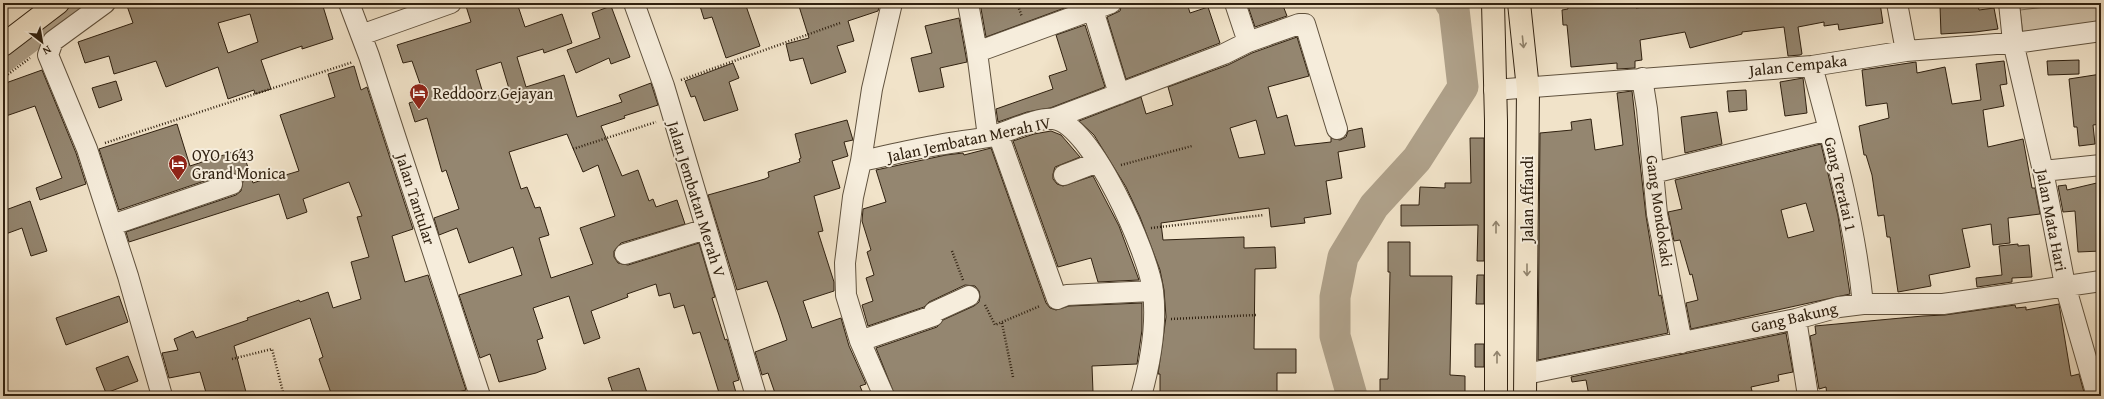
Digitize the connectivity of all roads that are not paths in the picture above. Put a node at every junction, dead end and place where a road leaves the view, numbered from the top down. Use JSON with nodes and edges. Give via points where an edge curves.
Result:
{"nodes":[{"id":1,"x":104,"y":3,"type":"edge"},
{"id":2,"x":349,"y":3,"type":"edge"},
{"id":3,"x":451,"y":3,"type":"edge"},
{"id":4,"x":634,"y":3,"type":"edge"},
{"id":5,"x":892,"y":3,"type":"edge"},
{"id":6,"x":968,"y":3,"type":"edge"},
{"id":7,"x":1112,"y":3,"type":"edge"},
{"id":8,"x":1235,"y":3,"type":"edge"},
{"id":9,"x":1493,"y":3,"type":"edge"},
{"id":10,"x":1519,"y":3,"type":"edge"},
{"id":11,"x":1897,"y":3,"type":"edge"},
{"id":12,"x":2009,"y":3,"type":"edge"},
{"id":13,"x":1093,"y":10,"type":"junction"},
{"id":14,"x":52,"y":21,"type":"edge"},
{"id":15,"x":2101,"y":31,"type":"edge"},
{"id":16,"x":361,"y":35,"type":"junction"},
{"id":17,"x":1248,"y":42,"type":"junction"},
{"id":18,"x":2013,"y":42,"type":"junction"},
{"id":19,"x":3,"y":45,"type":"edge"},
{"id":20,"x":1906,"y":51,"type":"junction"},
{"id":21,"x":978,"y":52,"type":"junction"},
{"id":22,"x":1812,"y":66,"type":"junction"},
{"id":23,"x":1642,"y":78,"type":"junction"},
{"id":24,"x":1528,"y":89,"type":"junction"},
{"id":25,"x":1494,"y":90,"type":"junction"},
{"id":26,"x":1119,"y":94,"type":"junction"},
{"id":27,"x":1052,"y":119,"type":"junction"},
{"id":28,"x":1337,"y":130,"type":"dead end"},
{"id":29,"x":1829,"y":130,"type":"junction"},
{"id":30,"x":993,"y":135,"type":"junction"},
{"id":31,"x":861,"y":161,"type":"junction"},
{"id":32,"x":2101,"y":165,"type":"edge"},
{"id":33,"x":1100,"y":166,"type":"junction"},
{"id":34,"x":2043,"y":171,"type":"junction"},
{"id":35,"x":1653,"y":173,"type":"junction"},
{"id":36,"x":1064,"y":175,"type":"dead end"},
{"id":37,"x":232,"y":184,"type":"dead end"},
{"id":38,"x":112,"y":225,"type":"junction"},
{"id":39,"x":706,"y":229,"type":"junction"},
{"id":40,"x":625,"y":254,"type":"dead end"},
{"id":41,"x":2101,"y":281,"type":"edge"},
{"id":42,"x":2065,"y":285,"type":"junction"},
{"id":43,"x":1153,"y":291,"type":"junction"},
{"id":44,"x":969,"y":296,"type":"road end"},
{"id":45,"x":1863,"y":304,"type":"junction"},
{"id":46,"x":1796,"y":319,"type":"junction"},
{"id":47,"x":860,"y":341,"type":"junction"},
{"id":48,"x":1682,"y":343,"type":"junction"},
{"id":49,"x":1526,"y":374,"type":"junction"},
{"id":50,"x":162,"y":396,"type":"edge"},
{"id":51,"x":480,"y":396,"type":"edge"},
{"id":52,"x":756,"y":396,"type":"edge"},
{"id":53,"x":884,"y":396,"type":"edge"},
{"id":54,"x":1141,"y":396,"type":"edge"},
{"id":55,"x":1496,"y":396,"type":"edge"},
{"id":56,"x":1525,"y":396,"type":"edge"},
{"id":57,"x":1808,"y":396,"type":"edge"},
{"id":58,"x":2097,"y":396,"type":"edge"}],
"edges":[{"from":1,"to":14,"type":"street"},
{"from":2,"to":16,"type":"street","name":"Jalan Tantular"},
{"from":3,"to":16,"type":"street"},
{"from":4,"to":39,"type":"street","name":"Jalan Jembatan Merah V","via":[[664,86]]},
{"from":5,"to":31,"type":"street","name":"Jalan Jembatan Merah IV","via":[[872,89]]},
{"from":6,"to":21,"type":"street"},
{"from":7,"to":13,"type":"street"},
{"from":8,"to":17,"type":"street"},
{"from":9,"to":25,"type":"main road","name":"Jalan Affandi"},
{"from":10,"to":24,"type":"main road","name":"Jalan Affandi","one_way":true},
{"from":11,"to":20,"type":"street"},
{"from":12,"to":18,"type":"street","name":"Jalan Mata Hari"},
{"from":13,"to":21,"type":"street"},
{"from":13,"to":26,"type":"street"},
{"from":14,"to":19,"type":"main road"},
{"from":14,"to":38,"type":"street","via":[[48,55],[87,149]]},
{"from":15,"to":18,"type":"street","name":"Jalan Cempaka"},
{"from":16,"to":51,"type":"street","name":"Jalan Tantular"},
{"from":17,"to":26,"type":"street","via":[[1224,54]]},
{"from":17,"to":28,"type":"street","via":[[1305,24]]},
{"from":18,"to":20,"type":"street","name":"Jalan Cempaka"},
{"from":18,"to":34,"type":"street","name":"Jalan Mata Hari"},
{"from":20,"to":22,"type":"street","name":"Jalan Cempaka"},
{"from":21,"to":30,"type":"street"},
{"from":22,"to":23,"type":"street","name":"Jalan Cempaka"},
{"from":22,"to":29,"type":"street","name":"Gang Teratai 1"},
{"from":23,"to":24,"type":"street","name":"Jalan Cempaka"},
{"from":23,"to":35,"type":"street","name":"Gang Mondokaki"},
{"from":24,"to":25,"type":"street","name":"Jalan Cempaka"},
{"from":24,"to":49,"type":"main road","name":"Jalan Affandi","one_way":true},
{"from":55,"to":25,"type":"main road","name":"Jalan Affandi","one_way":true},
{"from":26,"to":27,"type":"street"},
{"from":27,"to":30,"type":"street","name":"Jalan Jembatan Merah IV"},
{"from":27,"to":33,"type":"street","name":"Jalan Jembatan Merah IV","via":[[1063,121],[1070,127]]},
{"from":29,"to":35,"type":"street"},
{"from":29,"to":45,"type":"street","name":"Gang Teratai 1","via":[[1860,272]]},
{"from":30,"to":31,"type":"street","name":"Jalan Jembatan Merah IV"},
{"from":30,"to":43,"type":"street","via":[[1057,299],[1067,295]]},
{"from":31,"to":47,"type":"street","name":"Jalan Jembatan Merah IV","via":[[853,197],[845,263],[846,295]]},
{"from":32,"to":34,"type":"street"},
{"from":33,"to":36,"type":"street"},
{"from":33,"to":43,"type":"street","name":"Jalan Jembatan Merah IV","via":[[1145,255]]},
{"from":34,"to":42,"type":"street","name":"Jalan Mata Hari"},
{"from":35,"to":48,"type":"street","name":"Gang Mondokaki","via":[[1657,214]]},
{"from":37,"to":38,"type":"street"},
{"from":38,"to":50,"type":"street"},
{"from":39,"to":40,"type":"street"},
{"from":39,"to":52,"type":"street","name":"Jalan Jembatan Merah V"},
{"from":41,"to":42,"type":"street","name":"Gang Bakung"},
{"from":42,"to":45,"type":"street","name":"Gang Bakung","via":[[1943,304]]},
{"from":42,"to":58,"type":"street","name":"Jalan Mata Hari"},
{"from":43,"to":54,"type":"street","name":"Jalan Jembatan Merah IV","via":[[1150,350]]},
{"from":44,"to":47,"type":"street","via":[[934,312],[933,316]]},
{"from":45,"to":46,"type":"street","name":"Gang Bakung","via":[[1839,307]]},
{"from":46,"to":48,"type":"street","name":"Gang Bakung"},
{"from":46,"to":57,"type":"street"},
{"from":47,"to":53,"type":"street","name":"Jalan Jembatan Merah IV"},
{"from":48,"to":49,"type":"street","name":"Gang Bakung"},
{"from":49,"to":56,"type":"main road","name":"Jalan Affandi"}]}
